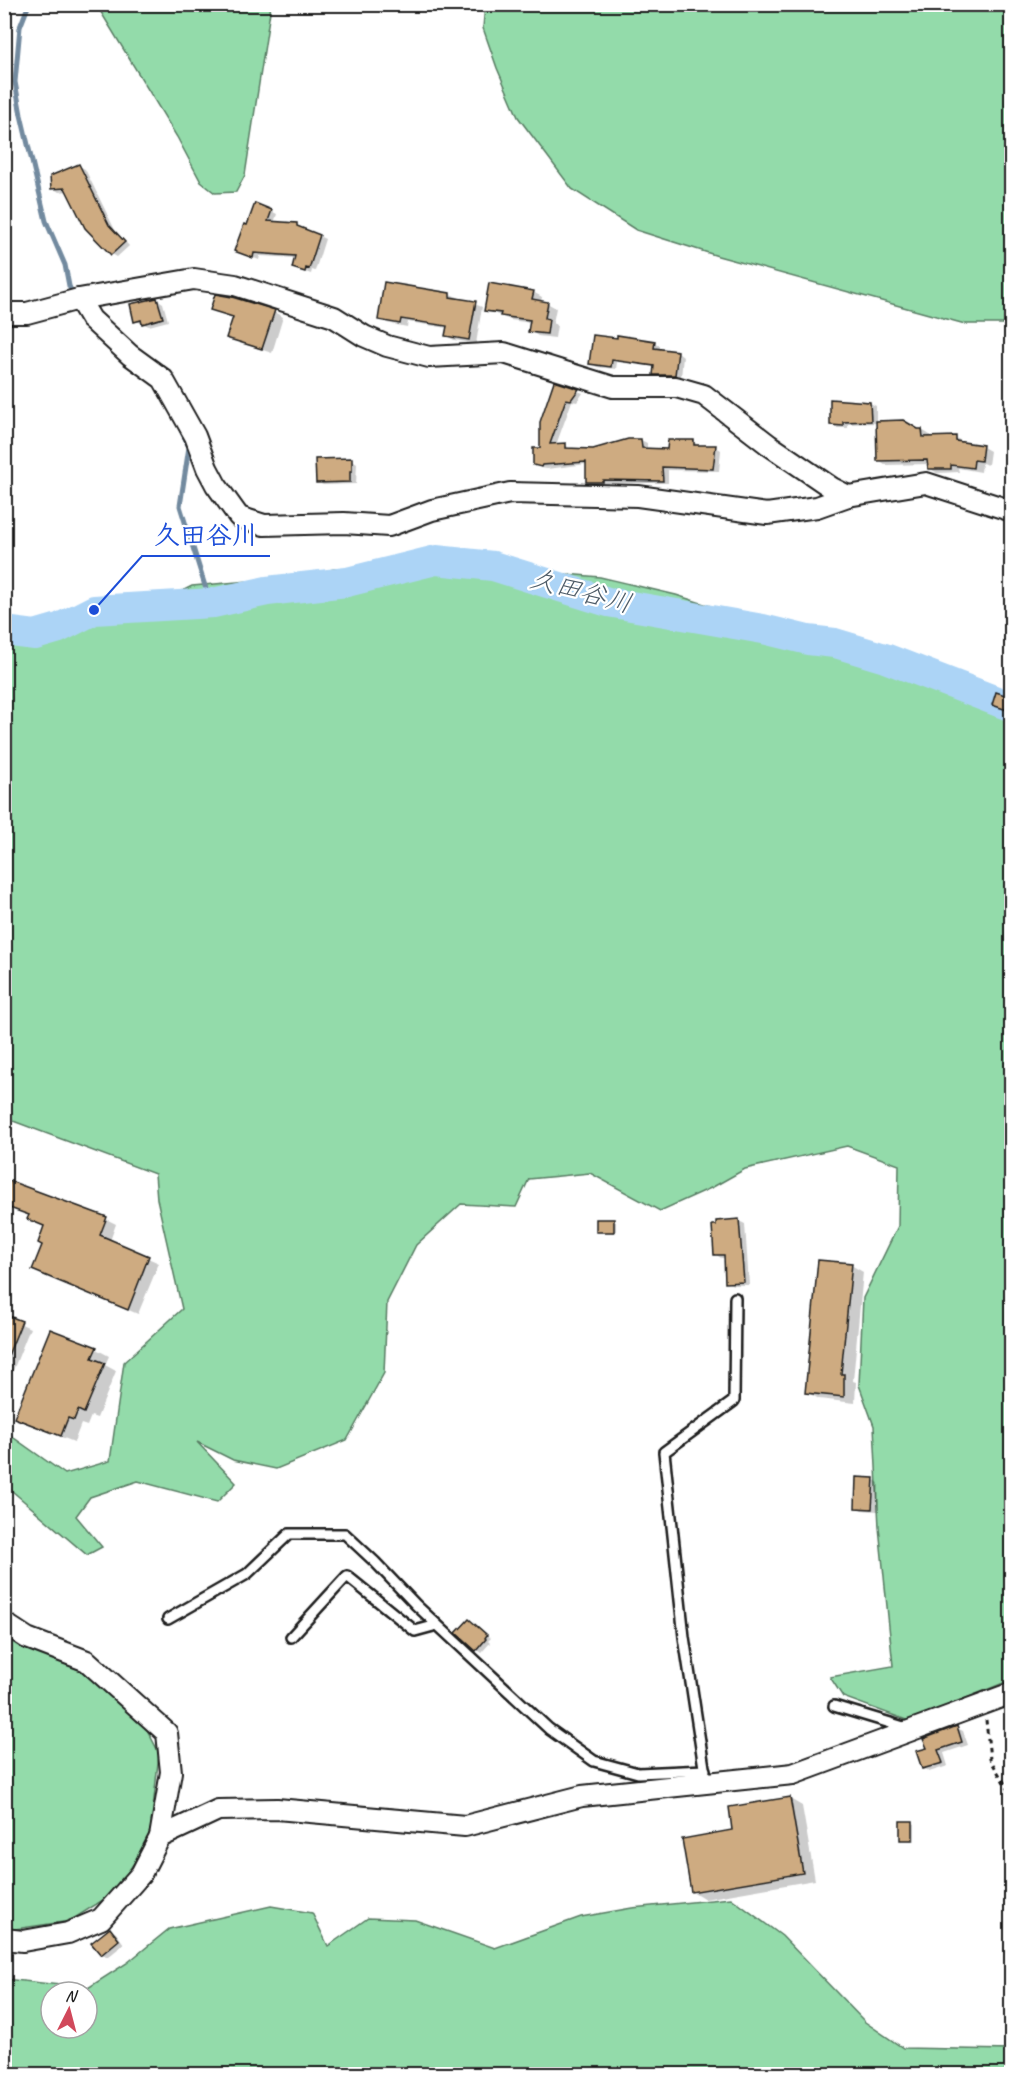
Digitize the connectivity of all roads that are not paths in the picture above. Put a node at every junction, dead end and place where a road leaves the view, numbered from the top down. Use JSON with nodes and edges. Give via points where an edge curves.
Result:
{"nodes":[{"id":1,"x":79,"y":299,"type":"junction"},
{"id":2,"x":4,"y":313,"type":"edge"},
{"id":3,"x":848,"y":496,"type":"junction"},
{"id":4,"x":1011,"y":511,"type":"edge"},
{"id":5,"x":735,"y":1298,"type":"dead end"},
{"id":6,"x":168,"y":1619,"type":"dead end"},
{"id":7,"x":4,"y":1623,"type":"edge"},
{"id":8,"x":437,"y":1624,"type":"junction"},
{"id":9,"x":291,"y":1637,"type":"dead end"},
{"id":10,"x":1011,"y":1693,"type":"edge"},
{"id":11,"x":834,"y":1706,"type":"dead end"},
{"id":12,"x":912,"y":1730,"type":"junction"},
{"id":13,"x":706,"y":1776,"type":"junction"},
{"id":14,"x":160,"y":1837,"type":"junction"},
{"id":15,"x":4,"y":1939,"type":"edge"}],
"edges":[{"from":1,"to":2,"type":"street","via":[[27,313]]},
{"from":1,"to":3,"type":"street","via":[[205,280],[235,285],[334,317],[387,346],[429,357],[504,353],[613,387],[676,387],[704,395],[769,445]]},
{"from":1,"to":3,"type":"street","via":[[91,319],[130,355],[164,379],[216,485],[239,517],[264,525],[389,526],[432,510],[510,493],[638,496],[766,514],[817,507]]},
{"from":3,"to":4,"type":"street","via":[[926,483]]},
{"from":5,"to":13,"type":"lane","via":[[734,1401],[664,1452],[684,1637]]},
{"from":6,"to":8,"type":"lane","via":[[247,1574],[289,1534],[345,1534]]},
{"from":7,"to":14,"type":"street","via":[[27,1638],[87,1661],[167,1733],[171,1772]]},
{"from":8,"to":9,"type":"lane","via":[[415,1631],[347,1576]]},
{"from":8,"to":13,"type":"lane","via":[[549,1729],[594,1761],[638,1773]]},
{"from":10,"to":12,"type":"street"},
{"from":11,"to":12,"type":"lane"},
{"from":12,"to":13,"type":"street","via":[[794,1774]]},
{"from":13,"to":14,"type":"street","via":[[582,1796],[465,1826],[277,1809],[218,1810]]},
{"from":14,"to":15,"type":"street","via":[[141,1874],[101,1919],[68,1933],[23,1941]]}]}
